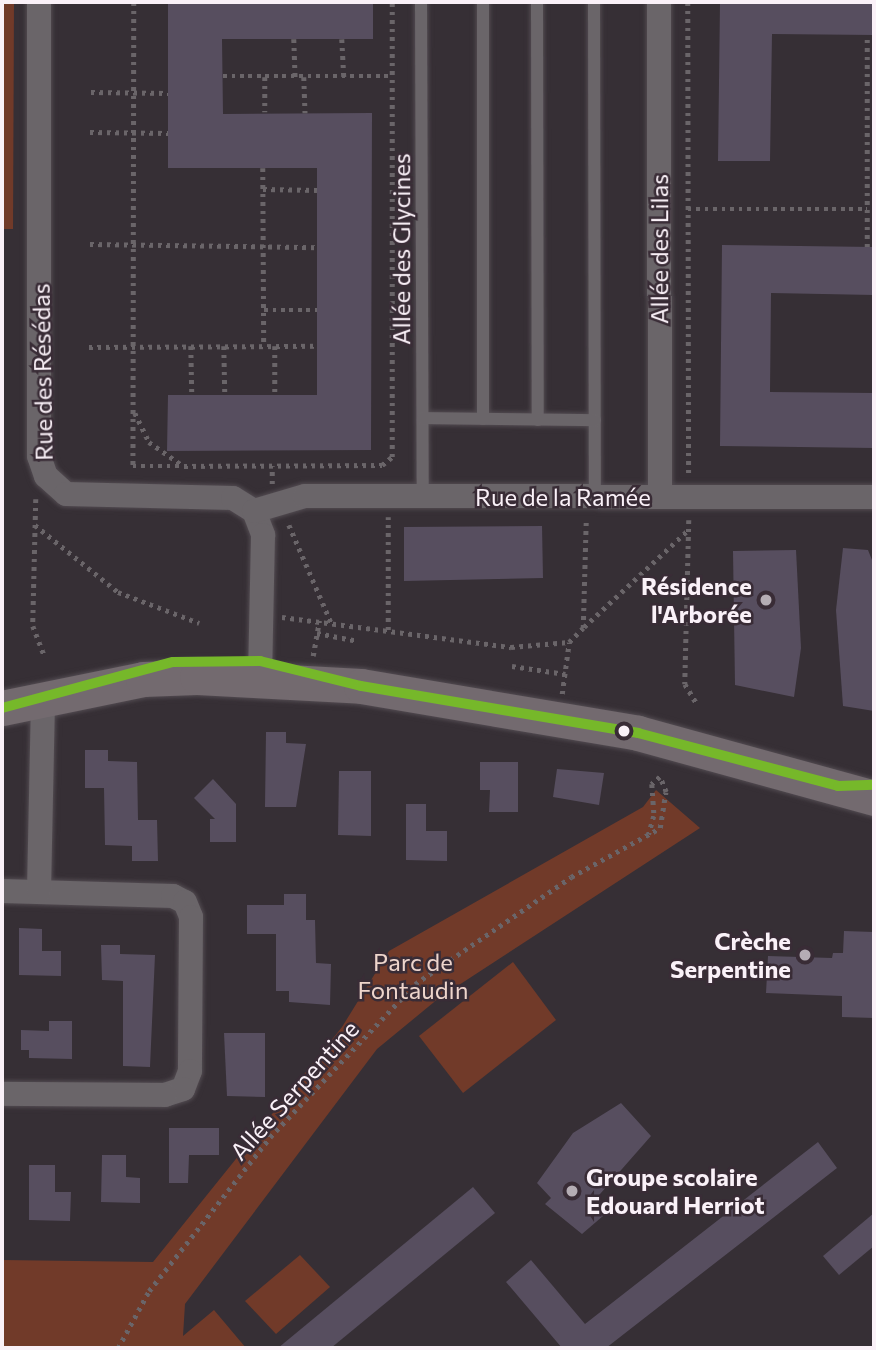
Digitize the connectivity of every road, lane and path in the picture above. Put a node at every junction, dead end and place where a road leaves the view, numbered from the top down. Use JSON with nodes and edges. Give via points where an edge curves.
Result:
{"nodes":[{"id":1,"x":39,"y":2,"type":"edge"},
{"id":2,"x":134,"y":2,"type":"edge"},
{"id":3,"x":392,"y":2,"type":"edge"},
{"id":4,"x":421,"y":2,"type":"edge"},
{"id":5,"x":483,"y":2,"type":"edge"},
{"id":6,"x":537,"y":2,"type":"edge"},
{"id":7,"x":594,"y":2,"type":"edge"},
{"id":8,"x":659,"y":2,"type":"edge"},
{"id":9,"x":688,"y":2,"type":"edge"},
{"id":10,"x":867,"y":35,"type":"dead end"},
{"id":11,"x":294,"y":39,"type":"dead end"},
{"id":12,"x":342,"y":39,"type":"dead end"},
{"id":13,"x":223,"y":76,"type":"dead end"},
{"id":14,"x":392,"y":76,"type":"junction"},
{"id":15,"x":265,"y":77,"type":"junction"},
{"id":16,"x":295,"y":77,"type":"junction"},
{"id":17,"x":344,"y":77,"type":"junction"},
{"id":18,"x":304,"y":78,"type":"junction"},
{"id":19,"x":91,"y":92,"type":"dead end"},
{"id":20,"x":133,"y":92,"type":"junction"},
{"id":21,"x":168,"y":93,"type":"dead end"},
{"id":22,"x":265,"y":112,"type":"dead end"},
{"id":23,"x":305,"y":113,"type":"dead end"},
{"id":24,"x":90,"y":131,"type":"dead end"},
{"id":25,"x":134,"y":132,"type":"junction"},
{"id":26,"x":168,"y":133,"type":"dead end"},
{"id":27,"x":263,"y":168,"type":"dead end"},
{"id":28,"x":263,"y":189,"type":"junction"},
{"id":29,"x":317,"y":190,"type":"dead end"},
{"id":30,"x":688,"y":209,"type":"junction"},
{"id":31,"x":867,"y":209,"type":"junction"},
{"id":32,"x":90,"y":244,"type":"dead end"},
{"id":33,"x":133,"y":246,"type":"junction"},
{"id":34,"x":263,"y":246,"type":"junction"},
{"id":35,"x":317,"y":247,"type":"dead end"},
{"id":36,"x":867,"y":247,"type":"dead end"},
{"id":37,"x":264,"y":310,"type":"junction"},
{"id":38,"x":317,"y":310,"type":"dead end"},
{"id":39,"x":133,"y":346,"type":"junction"},
{"id":40,"x":191,"y":346,"type":"junction"},
{"id":41,"x":224,"y":346,"type":"junction"},
{"id":42,"x":264,"y":346,"type":"junction"},
{"id":43,"x":275,"y":346,"type":"junction"},
{"id":44,"x":317,"y":346,"type":"dead end"},
{"id":45,"x":89,"y":347,"type":"dead end"},
{"id":46,"x":192,"y":395,"type":"dead end"},
{"id":47,"x":275,"y":395,"type":"dead end"},
{"id":48,"x":225,"y":396,"type":"dead end"},
{"id":49,"x":133,"y":409,"type":"junction"},
{"id":50,"x":423,"y":418,"type":"junction"},
{"id":51,"x":483,"y":419,"type":"junction"},
{"id":52,"x":538,"y":420,"type":"junction"},
{"id":53,"x":595,"y":420,"type":"junction"},
{"id":54,"x":184,"y":466,"type":"junction"},
{"id":55,"x":272,"y":466,"type":"junction"},
{"id":56,"x":423,"y":496,"type":"junction"},
{"id":57,"x":660,"y":497,"type":"junction"},
{"id":58,"x":689,"y":497,"type":"junction"},
{"id":59,"x":874,"y":497,"type":"edge"},
{"id":60,"x":36,"y":499,"type":"dead end"},
{"id":61,"x":279,"y":500,"type":"junction"},
{"id":62,"x":591,"y":506,"type":"junction"},
{"id":63,"x":254,"y":510,"type":"junction"},
{"id":64,"x":388,"y":516,"type":"dead end"},
{"id":65,"x":36,"y":525,"type":"junction"},
{"id":66,"x":689,"y":529,"type":"junction"},
{"id":67,"x":276,"y":616,"type":"dead end"},
{"id":68,"x":319,"y":621,"type":"junction"},
{"id":69,"x":200,"y":623,"type":"dead end"},
{"id":70,"x":331,"y":623,"type":"junction"},
{"id":71,"x":583,"y":628,"type":"junction"},
{"id":72,"x":388,"y":631,"type":"junction"},
{"id":73,"x":317,"y":633,"type":"junction"},
{"id":74,"x":354,"y":640,"type":"dead end"},
{"id":75,"x":569,"y":642,"type":"junction"},
{"id":76,"x":45,"y":657,"type":"dead end"},
{"id":77,"x":312,"y":662,"type":"dead end"},
{"id":78,"x":512,"y":666,"type":"dead end"},
{"id":79,"x":260,"y":671,"type":"junction"},
{"id":80,"x":43,"y":698,"type":"junction"},
{"id":81,"x":696,"y":702,"type":"dead end"},
{"id":82,"x":2,"y":708,"type":"edge"},
{"id":83,"x":874,"y":785,"type":"edge"},
{"id":84,"x":838,"y":786,"type":"junction"},
{"id":85,"x":874,"y":798,"type":"edge"},
{"id":86,"x":649,"y":834,"type":"junction"},
{"id":87,"x":2,"y":891,"type":"edge"},
{"id":88,"x":39,"y":891,"type":"junction"},
{"id":89,"x":2,"y":1094,"type":"edge"},
{"id":90,"x":118,"y":1348,"type":"edge"}],
"edges":[{"from":1,"to":63,"type":"street","name":"Rue des Résédas","via":[[39,444],[46,476],[66,494],[81,497],[212,496],[233,498]]},
{"from":2,"to":20,"type":"path"},
{"from":3,"to":14,"type":"path"},
{"from":4,"to":50,"type":"lane","name":"Allée des Glycines"},
{"from":5,"to":51,"type":"lane"},
{"from":6,"to":52,"type":"lane"},
{"from":7,"to":53,"type":"lane"},
{"from":8,"to":57,"type":"street","name":"Allée des Lilas"},
{"from":9,"to":30,"type":"path"},
{"from":10,"to":31,"type":"path"},
{"from":11,"to":16,"type":"path"},
{"from":12,"to":17,"type":"path"},
{"from":13,"to":15,"type":"path"},
{"from":14,"to":17,"type":"path"},
{"from":14,"to":55,"type":"path","via":[[393,457],[382,465]]},
{"from":15,"to":16,"type":"path"},
{"from":15,"to":22,"type":"path"},
{"from":16,"to":18,"type":"path"},
{"from":17,"to":18,"type":"path"},
{"from":18,"to":23,"type":"path"},
{"from":19,"to":20,"type":"path"},
{"from":20,"to":21,"type":"path"},
{"from":20,"to":25,"type":"path"},
{"from":24,"to":25,"type":"path"},
{"from":25,"to":26,"type":"path"},
{"from":25,"to":33,"type":"path"},
{"from":27,"to":28,"type":"path"},
{"from":28,"to":29,"type":"path"},
{"from":28,"to":34,"type":"path"},
{"from":30,"to":31,"type":"path"},
{"from":30,"to":58,"type":"path"},
{"from":31,"to":36,"type":"path"},
{"from":32,"to":33,"type":"path"},
{"from":33,"to":34,"type":"path"},
{"from":33,"to":39,"type":"path"},
{"from":34,"to":35,"type":"path"},
{"from":34,"to":37,"type":"path"},
{"from":37,"to":38,"type":"path"},
{"from":37,"to":42,"type":"path"},
{"from":39,"to":40,"type":"path"},
{"from":39,"to":45,"type":"path"},
{"from":39,"to":49,"type":"path"},
{"from":40,"to":41,"type":"path"},
{"from":40,"to":46,"type":"path"},
{"from":41,"to":42,"type":"path"},
{"from":41,"to":48,"type":"path"},
{"from":42,"to":43,"type":"path"},
{"from":43,"to":44,"type":"path"},
{"from":43,"to":47,"type":"path"},
{"from":49,"to":54,"type":"path","via":[[149,442]]},
{"from":49,"to":54,"type":"path","via":[[133,466]]},
{"from":50,"to":51,"type":"lane"},
{"from":50,"to":56,"type":"lane","name":"Allée des Glycines"},
{"from":51,"to":52,"type":"lane"},
{"from":52,"to":53,"type":"lane"},
{"from":53,"to":62,"type":"lane"},
{"from":54,"to":55,"type":"path"},
{"from":55,"to":61,"type":"path","via":[[272,484]]},
{"from":56,"to":61,"type":"street","name":"Rue de la Ramée"},
{"from":56,"to":62,"type":"street","name":"Rue de la Ramée"},
{"from":57,"to":58,"type":"street","name":"Rue de la Ramée"},
{"from":57,"to":62,"type":"street","name":"Rue de la Ramée"},
{"from":58,"to":59,"type":"street","name":"Rue de la Ramée"},
{"from":58,"to":66,"type":"path"},
{"from":60,"to":65,"type":"path"},
{"from":61,"to":63,"type":"street","name":"Rue de la Ramée"},
{"from":61,"to":70,"type":"path"},
{"from":62,"to":71,"type":"path"},
{"from":63,"to":79,"type":"street","via":[[263,528]]},
{"from":64,"to":72,"type":"path"},
{"from":65,"to":69,"type":"path","via":[[118,592]]},
{"from":65,"to":76,"type":"path","via":[[33,626]]},
{"from":66,"to":71,"type":"path"},
{"from":66,"to":81,"type":"path","via":[[685,684]]},
{"from":67,"to":68,"type":"path"},
{"from":68,"to":70,"type":"path"},
{"from":68,"to":73,"type":"path"},
{"from":70,"to":72,"type":"path"},
{"from":71,"to":75,"type":"path"},
{"from":72,"to":75,"type":"path","via":[[511,647]]},
{"from":73,"to":74,"type":"path"},
{"from":73,"to":77,"type":"path"},
{"from":75,"to":78,"type":"path","via":[[565,674]]},
{"from":79,"to":80,"type":"main road","via":[[173,662]]},
{"from":79,"to":84,"type":"main road","via":[[638,733]]},
{"from":80,"to":82,"type":"main road"},
{"from":80,"to":88,"type":"street"},
{"from":83,"to":84,"type":"main road"},
{"from":84,"to":85,"type":"main road"},
{"from":86,"to":86,"type":"path","via":[[664,821],[666,785],[660,777],[652,784],[654,816]]},
{"from":86,"to":90,"type":"path","name":"Allée Serpentine","via":[[571,877],[415,984],[270,1138],[149,1291]]},
{"from":87,"to":88,"type":"street"},
{"from":88,"to":89,"type":"street","via":[[173,895],[184,902],[191,917],[190,1071],[183,1089],[165,1096]]}]}
